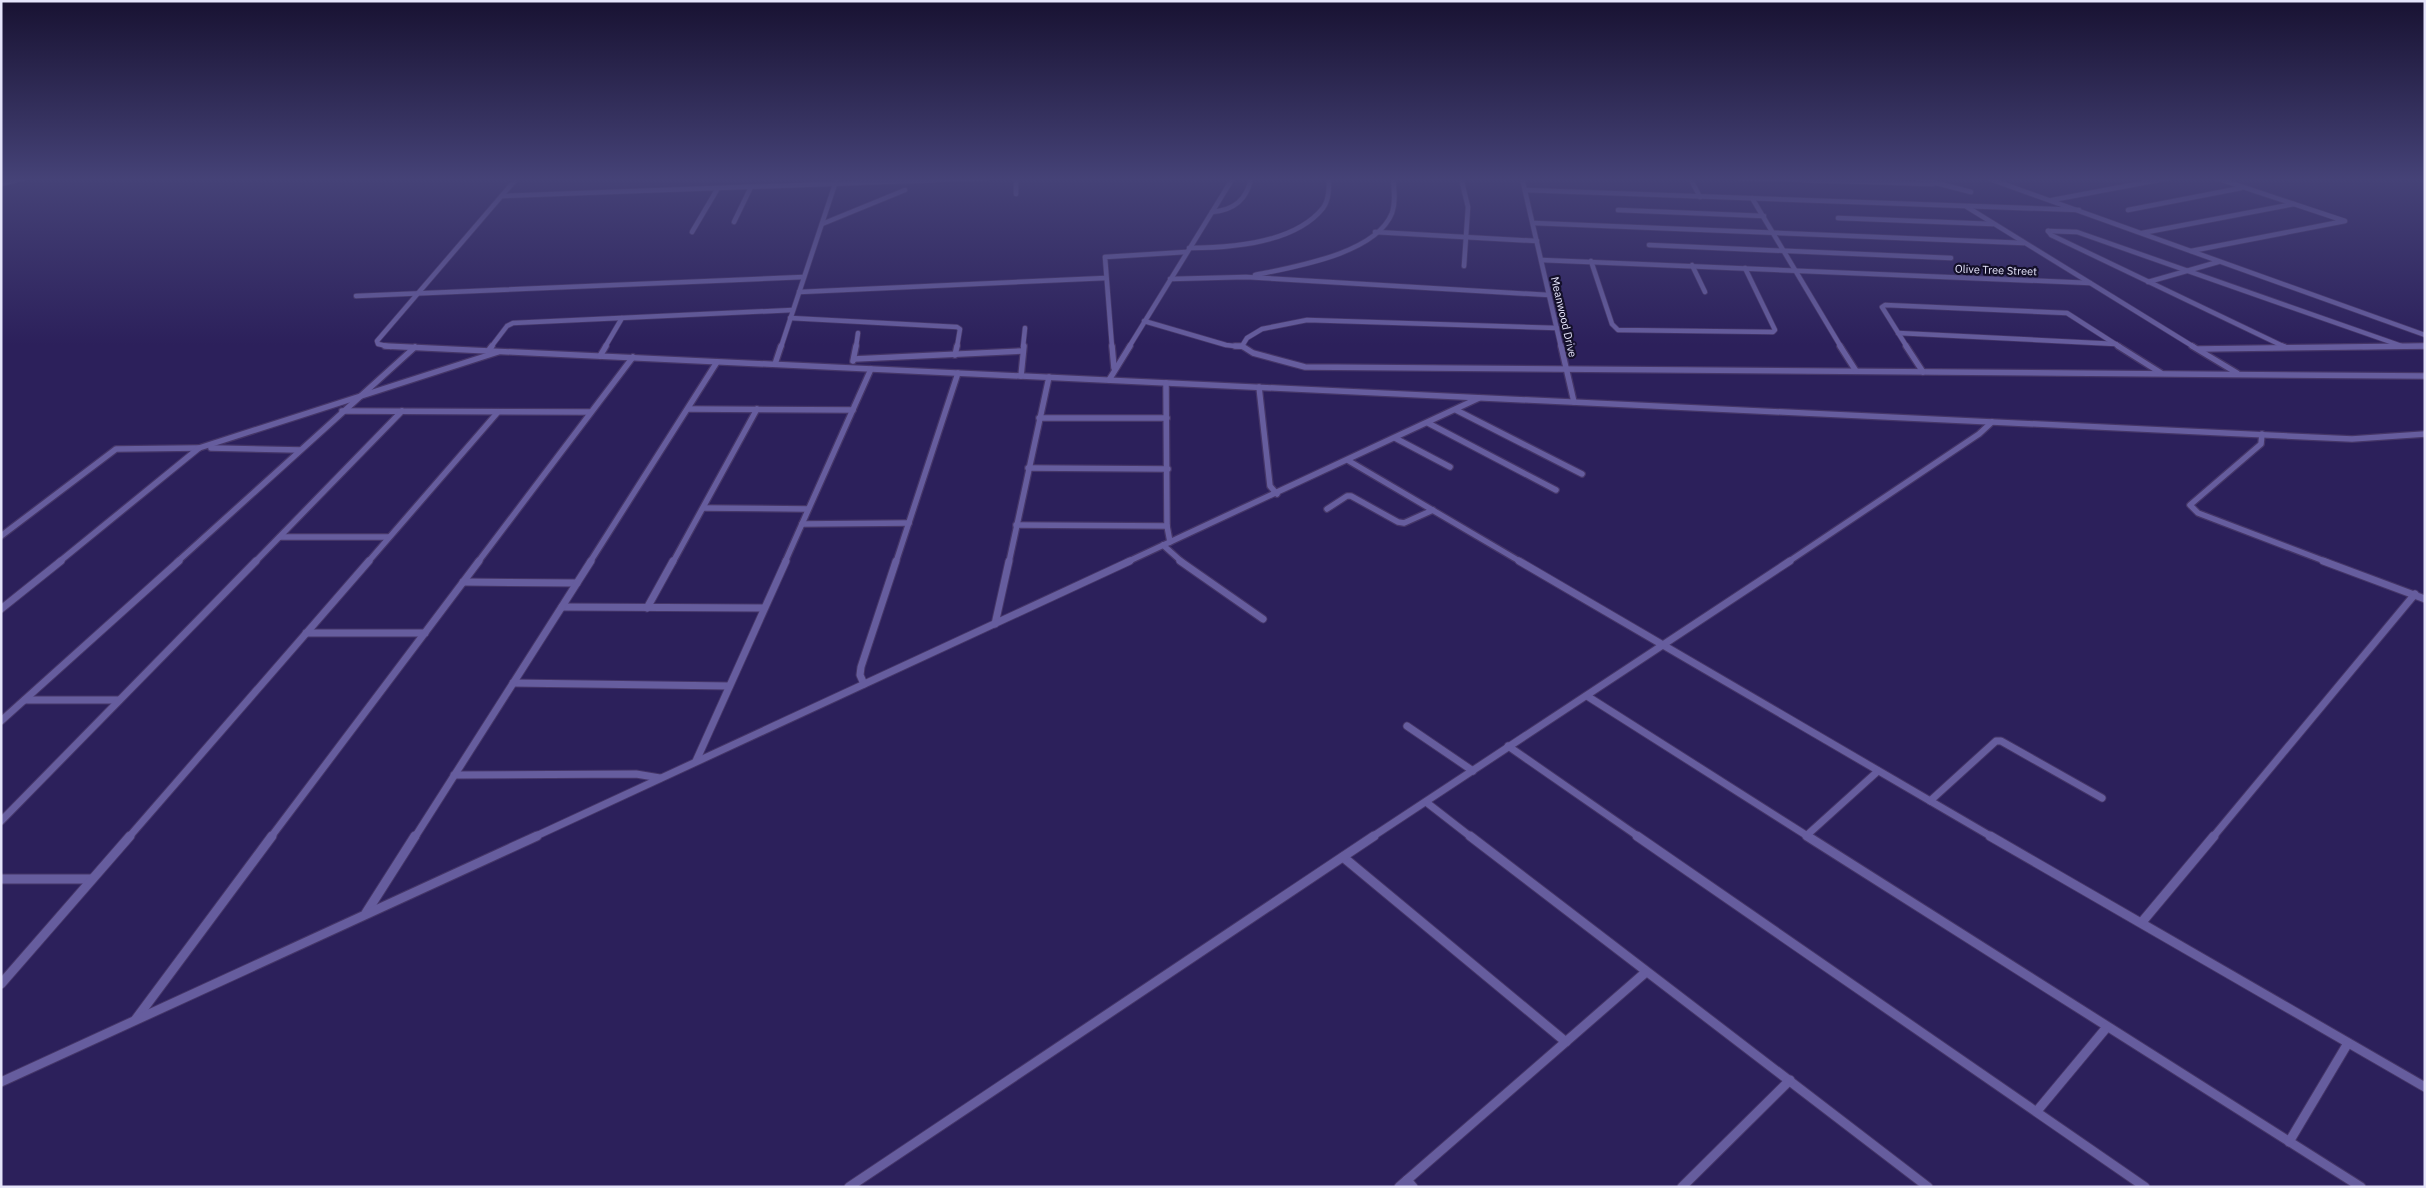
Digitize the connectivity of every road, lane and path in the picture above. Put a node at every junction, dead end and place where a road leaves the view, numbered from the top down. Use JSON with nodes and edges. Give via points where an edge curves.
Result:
{"nodes":[{"id":1,"x":470,"y":233,"type":"edge"},
{"id":2,"x":819,"y":233,"type":"edge"},
{"id":3,"x":1198,"y":233,"type":"edge"},
{"id":4,"x":1283,"y":233,"type":"edge"},
{"id":5,"x":1373,"y":233,"type":"edge"},
{"id":6,"x":1401,"y":233,"type":"edge"},
{"id":7,"x":1466,"y":233,"type":"edge"},
{"id":8,"x":1535,"y":233,"type":"edge"},
{"id":9,"x":1773,"y":233,"type":"edge"},
{"id":10,"x":1784,"y":233,"type":"edge"},
{"id":11,"x":2009,"y":233,"type":"edge"},
{"id":12,"x":2050,"y":233,"type":"edge"},
{"id":13,"x":2081,"y":233,"type":"edge"},
{"id":14,"x":2283,"y":233,"type":"edge"},
{"id":15,"x":2140,"y":234,"type":"edge"},
{"id":16,"x":1466,"y":237,"type":"junction"},
{"id":17,"x":1537,"y":241,"type":"junction"},
{"id":18,"x":2024,"y":243,"type":"junction"},
{"id":19,"x":1649,"y":245,"type":"dead end"},
{"id":20,"x":1188,"y":250,"type":"junction"},
{"id":21,"x":1784,"y":251,"type":"junction"},
{"id":22,"x":2190,"y":252,"type":"junction"},
{"id":23,"x":1951,"y":258,"type":"dead end"},
{"id":24,"x":1541,"y":260,"type":"junction"},
{"id":25,"x":1591,"y":261,"type":"junction"},
{"id":26,"x":2218,"y":262,"type":"junction"},
{"id":27,"x":1692,"y":265,"type":"junction"},
{"id":28,"x":1464,"y":266,"type":"dead end"},
{"id":29,"x":1745,"y":268,"type":"junction"},
{"id":30,"x":1796,"y":270,"type":"junction"},
{"id":31,"x":2183,"y":271,"type":"junction"},
{"id":32,"x":804,"y":277,"type":"junction"},
{"id":33,"x":1246,"y":277,"type":"junction"},
{"id":34,"x":1106,"y":278,"type":"junction"},
{"id":35,"x":1170,"y":279,"type":"junction"},
{"id":36,"x":2148,"y":282,"type":"junction"},
{"id":37,"x":2090,"y":283,"type":"junction"},
{"id":38,"x":799,"y":292,"type":"junction"},
{"id":39,"x":1705,"y":292,"type":"dead end"},
{"id":40,"x":418,"y":293,"type":"junction"},
{"id":41,"x":1549,"y":295,"type":"junction"},
{"id":42,"x":356,"y":296,"type":"dead end"},
{"id":43,"x":793,"y":310,"type":"junction"},
{"id":44,"x":622,"y":318,"type":"junction"},
{"id":45,"x":790,"y":318,"type":"junction"},
{"id":46,"x":1144,"y":321,"type":"junction"},
{"id":47,"x":1025,"y":328,"type":"dead end"},
{"id":48,"x":1557,"y":328,"type":"junction"},
{"id":49,"x":858,"y":333,"type":"dead end"},
{"id":50,"x":1898,"y":333,"type":"junction"},
{"id":51,"x":2425,"y":335,"type":"edge"},
{"id":52,"x":2117,"y":344,"type":"junction"},
{"id":53,"x":1242,"y":346,"type":"junction"},
{"id":54,"x":2402,"y":346,"type":"junction"},
{"id":55,"x":2425,"y":346,"type":"edge"},
{"id":56,"x":415,"y":347,"type":"junction"},
{"id":57,"x":2285,"y":347,"type":"junction"},
{"id":58,"x":2199,"y":349,"type":"junction"},
{"id":59,"x":489,"y":350,"type":"junction"},
{"id":60,"x":501,"y":351,"type":"junction"},
{"id":61,"x":1023,"y":351,"type":"junction"},
{"id":62,"x":955,"y":355,"type":"junction"},
{"id":63,"x":600,"y":356,"type":"junction"},
{"id":64,"x":633,"y":357,"type":"junction"},
{"id":65,"x":854,"y":360,"type":"junction"},
{"id":66,"x":717,"y":362,"type":"junction"},
{"id":67,"x":775,"y":364,"type":"junction"},
{"id":68,"x":851,"y":368,"type":"junction"},
{"id":69,"x":871,"y":368,"type":"junction"},
{"id":70,"x":1567,"y":368,"type":"junction"},
{"id":71,"x":1114,"y":370,"type":"junction"},
{"id":72,"x":1856,"y":371,"type":"junction"},
{"id":73,"x":1923,"y":372,"type":"junction"},
{"id":74,"x":958,"y":373,"type":"junction"},
{"id":75,"x":2161,"y":374,"type":"junction"},
{"id":76,"x":2238,"y":374,"type":"junction"},
{"id":77,"x":1022,"y":376,"type":"junction"},
{"id":78,"x":2425,"y":376,"type":"edge"},
{"id":79,"x":1048,"y":377,"type":"junction"},
{"id":80,"x":1109,"y":380,"type":"junction"},
{"id":81,"x":1166,"y":383,"type":"junction"},
{"id":82,"x":1259,"y":387,"type":"junction"},
{"id":83,"x":356,"y":398,"type":"junction"},
{"id":84,"x":1480,"y":398,"type":"junction"},
{"id":85,"x":1574,"y":402,"type":"junction"},
{"id":86,"x":689,"y":409,"type":"junction"},
{"id":87,"x":757,"y":409,"type":"junction"},
{"id":88,"x":853,"y":410,"type":"junction"},
{"id":89,"x":1456,"y":410,"type":"junction"},
{"id":90,"x":342,"y":411,"type":"junction"},
{"id":91,"x":402,"y":411,"type":"junction"},
{"id":92,"x":498,"y":412,"type":"junction"},
{"id":93,"x":590,"y":412,"type":"junction"},
{"id":94,"x":1039,"y":418,"type":"junction"},
{"id":95,"x":1167,"y":418,"type":"junction"},
{"id":96,"x":1992,"y":422,"type":"junction"},
{"id":97,"x":1428,"y":423,"type":"junction"},
{"id":98,"x":2262,"y":434,"type":"junction"},
{"id":99,"x":2425,"y":434,"type":"edge"},
{"id":100,"x":1395,"y":438,"type":"junction"},
{"id":101,"x":199,"y":448,"type":"junction"},
{"id":102,"x":300,"y":450,"type":"junction"},
{"id":103,"x":1349,"y":461,"type":"junction"},
{"id":104,"x":1450,"y":467,"type":"dead end"},
{"id":105,"x":1028,"y":468,"type":"junction"},
{"id":106,"x":1168,"y":468,"type":"junction"},
{"id":107,"x":1582,"y":474,"type":"dead end"},
{"id":108,"x":1556,"y":490,"type":"dead end"},
{"id":109,"x":1278,"y":494,"type":"junction"},
{"id":110,"x":704,"y":508,"type":"junction"},
{"id":111,"x":807,"y":509,"type":"junction"},
{"id":112,"x":1327,"y":509,"type":"dead end"},
{"id":113,"x":1433,"y":510,"type":"junction"},
{"id":114,"x":910,"y":523,"type":"junction"},
{"id":115,"x":802,"y":524,"type":"junction"},
{"id":116,"x":1016,"y":525,"type":"junction"},
{"id":117,"x":1167,"y":526,"type":"junction"},
{"id":118,"x":1,"y":536,"type":"edge"},
{"id":119,"x":280,"y":536,"type":"junction"},
{"id":120,"x":388,"y":537,"type":"junction"},
{"id":121,"x":1167,"y":543,"type":"junction"},
{"id":122,"x":463,"y":582,"type":"junction"},
{"id":123,"x":577,"y":583,"type":"junction"},
{"id":124,"x":2415,"y":594,"type":"junction"},
{"id":125,"x":2425,"y":598,"type":"edge"},
{"id":126,"x":562,"y":607,"type":"junction"},
{"id":127,"x":647,"y":608,"type":"junction"},
{"id":128,"x":764,"y":608,"type":"junction"},
{"id":129,"x":1,"y":609,"type":"edge"},
{"id":130,"x":1263,"y":619,"type":"dead end"},
{"id":131,"x":995,"y":624,"type":"junction"},
{"id":132,"x":306,"y":633,"type":"junction"},
{"id":133,"x":425,"y":633,"type":"junction"},
{"id":134,"x":1664,"y":644,"type":"junction"},
{"id":135,"x":513,"y":683,"type":"junction"},
{"id":136,"x":864,"y":684,"type":"junction"},
{"id":137,"x":729,"y":686,"type":"junction"},
{"id":138,"x":1587,"y":696,"type":"junction"},
{"id":139,"x":25,"y":700,"type":"junction"},
{"id":140,"x":119,"y":700,"type":"junction"},
{"id":141,"x":1,"y":721,"type":"edge"},
{"id":142,"x":1407,"y":726,"type":"dead end"},
{"id":143,"x":1508,"y":746,"type":"junction"},
{"id":144,"x":696,"y":761,"type":"junction"},
{"id":145,"x":1473,"y":771,"type":"junction"},
{"id":146,"x":1878,"y":771,"type":"junction"},
{"id":147,"x":454,"y":775,"type":"junction"},
{"id":148,"x":660,"y":778,"type":"junction"},
{"id":149,"x":2102,"y":798,"type":"dead end"},
{"id":150,"x":1930,"y":801,"type":"junction"},
{"id":151,"x":1426,"y":802,"type":"junction"},
{"id":152,"x":1,"y":821,"type":"edge"},
{"id":153,"x":1806,"y":836,"type":"junction"},
{"id":154,"x":1343,"y":858,"type":"junction"},
{"id":155,"x":1,"y":879,"type":"edge"},
{"id":156,"x":90,"y":879,"type":"junction"},
{"id":157,"x":365,"y":914,"type":"junction"},
{"id":158,"x":2142,"y":922,"type":"junction"},
{"id":159,"x":1646,"y":972,"type":"junction"},
{"id":160,"x":1,"y":984,"type":"edge"},
{"id":161,"x":135,"y":1020,"type":"junction"},
{"id":162,"x":2107,"y":1027,"type":"junction"},
{"id":163,"x":1566,"y":1042,"type":"junction"},
{"id":164,"x":2348,"y":1043,"type":"junction"},
{"id":165,"x":1790,"y":1080,"type":"junction"},
{"id":166,"x":1,"y":1082,"type":"edge"},
{"id":167,"x":2425,"y":1087,"type":"edge"},
{"id":168,"x":2037,"y":1111,"type":"junction"},
{"id":169,"x":2289,"y":1142,"type":"junction"},
{"id":170,"x":1406,"y":1185,"type":"edge"},
{"id":171,"x":852,"y":1186,"type":"edge"},
{"id":172,"x":1682,"y":1187,"type":"edge"},
{"id":173,"x":1928,"y":1187,"type":"edge"},
{"id":174,"x":2145,"y":1187,"type":"edge"},
{"id":175,"x":2361,"y":1187,"type":"edge"}],
"edges":[{"from":1,"to":40,"type":"street"},
{"from":2,"to":32,"type":"street"},
{"from":3,"to":20,"type":"street"},
{"from":4,"to":20,"type":"street","via":[[1247,243]]},
{"from":5,"to":33,"type":"street","via":[[1358,244],[1327,257]]},
{"from":6,"to":16,"type":"street"},
{"from":7,"to":16,"type":"street"},
{"from":8,"to":17,"type":"street","name":"Meanwood Drive"},
{"from":9,"to":21,"type":"street"},
{"from":10,"to":18,"type":"street"},
{"from":11,"to":18,"type":"street"},
{"from":12,"to":36,"type":"street"},
{"from":13,"to":31,"type":"street"},
{"from":14,"to":22,"type":"street"},
{"from":15,"to":22,"type":"street"},
{"from":16,"to":17,"type":"street"},
{"from":16,"to":28,"type":"street"},
{"from":17,"to":24,"type":"street","name":"Meanwood Drive"},
{"from":18,"to":37,"type":"street"},
{"from":19,"to":21,"type":"street"},
{"from":20,"to":34,"type":"street","via":[[1106,257]]},
{"from":20,"to":35,"type":"street"},
{"from":21,"to":23,"type":"street"},
{"from":21,"to":30,"type":"street"},
{"from":22,"to":26,"type":"street"},
{"from":24,"to":25,"type":"street","name":"Olive Tree Street"},
{"from":24,"to":41,"type":"street","name":"Meanwood Drive"},
{"from":25,"to":27,"type":"street","name":"Olive Tree Street"},
{"from":25,"to":29,"type":"street","via":[[1612,324],[1618,330],[1773,332],[1774,328]]},
{"from":26,"to":31,"type":"street"},
{"from":26,"to":51,"type":"street"},
{"from":27,"to":29,"type":"street","name":"Olive Tree Street"},
{"from":27,"to":39,"type":"street"},
{"from":29,"to":30,"type":"street","name":"Olive Tree Street"},
{"from":30,"to":37,"type":"street","name":"Olive Tree Street"},
{"from":30,"to":72,"type":"street"},
{"from":31,"to":36,"type":"street"},
{"from":31,"to":54,"type":"street"},
{"from":32,"to":38,"type":"street"},
{"from":32,"to":40,"type":"street"},
{"from":33,"to":35,"type":"street"},
{"from":33,"to":41,"type":"street"},
{"from":34,"to":38,"type":"street"},
{"from":34,"to":71,"type":"street"},
{"from":35,"to":46,"type":"street"},
{"from":36,"to":57,"type":"street"},
{"from":37,"to":58,"type":"street"},
{"from":38,"to":43,"type":"street"},
{"from":40,"to":42,"type":"street"},
{"from":40,"to":56,"type":"street","via":[[377,342],[384,346]]},
{"from":41,"to":48,"type":"street","name":"Meanwood Drive"},
{"from":43,"to":44,"type":"street"},
{"from":43,"to":45,"type":"street"},
{"from":44,"to":59,"type":"street","via":[[509,324]]},
{"from":44,"to":63,"type":"street"},
{"from":45,"to":62,"type":"street","via":[[957,326],[960,329]]},
{"from":45,"to":67,"type":"street"},
{"from":46,"to":53,"type":"street","via":[[1226,345]]},
{"from":46,"to":71,"type":"street"},
{"from":47,"to":61,"type":"street"},
{"from":48,"to":53,"type":"street","via":[[1307,320],[1277,324],[1256,332]]},
{"from":48,"to":70,"type":"street","name":"Meanwood Drive"},
{"from":49,"to":65,"type":"street"},
{"from":50,"to":52,"type":"street"},
{"from":50,"to":52,"type":"street","via":[[1882,307],[2067,313]]},
{"from":50,"to":73,"type":"street"},
{"from":52,"to":75,"type":"street"},
{"from":53,"to":70,"type":"street","via":[[1253,353],[1305,366]]},
{"from":54,"to":55,"type":"street"},
{"from":54,"to":57,"type":"street"},
{"from":56,"to":59,"type":"street"},
{"from":56,"to":83,"type":"street"},
{"from":57,"to":58,"type":"street"},
{"from":58,"to":76,"type":"street"},
{"from":59,"to":60,"type":"street"},
{"from":60,"to":63,"type":"street"},
{"from":60,"to":83,"type":"street"},
{"from":61,"to":62,"type":"street"},
{"from":61,"to":77,"type":"street"},
{"from":62,"to":65,"type":"street"},
{"from":63,"to":64,"type":"street"},
{"from":64,"to":66,"type":"street"},
{"from":64,"to":93,"type":"street"},
{"from":65,"to":68,"type":"street"},
{"from":66,"to":67,"type":"street"},
{"from":66,"to":86,"type":"street"},
{"from":67,"to":68,"type":"street"},
{"from":68,"to":69,"type":"street"},
{"from":69,"to":74,"type":"street"},
{"from":69,"to":88,"type":"street"},
{"from":70,"to":72,"type":"street"},
{"from":70,"to":85,"type":"street","name":"Meanwood Drive"},
{"from":71,"to":80,"type":"street"},
{"from":72,"to":73,"type":"street"},
{"from":73,"to":75,"type":"street"},
{"from":74,"to":77,"type":"street"},
{"from":74,"to":114,"type":"street"},
{"from":75,"to":76,"type":"street"},
{"from":76,"to":78,"type":"street"},
{"from":77,"to":79,"type":"street"},
{"from":79,"to":80,"type":"street"},
{"from":79,"to":94,"type":"street"},
{"from":80,"to":81,"type":"street"},
{"from":81,"to":82,"type":"street"},
{"from":81,"to":95,"type":"street"},
{"from":82,"to":84,"type":"street"},
{"from":82,"to":109,"type":"street","via":[[1270,486]]},
{"from":83,"to":90,"type":"street"},
{"from":83,"to":101,"type":"street"},
{"from":84,"to":85,"type":"street"},
{"from":84,"to":89,"type":"street"},
{"from":85,"to":96,"type":"street"},
{"from":86,"to":87,"type":"street"},
{"from":86,"to":123,"type":"street"},
{"from":87,"to":88,"type":"street"},
{"from":87,"to":110,"type":"street"},
{"from":88,"to":111,"type":"street"},
{"from":89,"to":97,"type":"street"},
{"from":89,"to":107,"type":"street"},
{"from":90,"to":91,"type":"street"},
{"from":90,"to":102,"type":"street"},
{"from":91,"to":92,"type":"street"},
{"from":91,"to":119,"type":"street"},
{"from":92,"to":93,"type":"street"},
{"from":92,"to":120,"type":"street"},
{"from":93,"to":122,"type":"street"},
{"from":94,"to":95,"type":"street"},
{"from":94,"to":105,"type":"street"},
{"from":95,"to":106,"type":"street"},
{"from":96,"to":98,"type":"street"},
{"from":96,"to":134,"type":"street","via":[[1979,434]]},
{"from":97,"to":100,"type":"street"},
{"from":97,"to":108,"type":"street"},
{"from":98,"to":99,"type":"street","via":[[2366,439]]},
{"from":98,"to":124,"type":"street","via":[[2261,444],[2190,505],[2191,509]]},
{"from":100,"to":103,"type":"street"},
{"from":100,"to":104,"type":"street"},
{"from":101,"to":102,"type":"street"},
{"from":101,"to":118,"type":"street","via":[[116,449]]},
{"from":101,"to":129,"type":"street"},
{"from":102,"to":139,"type":"street"},
{"from":103,"to":109,"type":"street"},
{"from":103,"to":113,"type":"street"},
{"from":105,"to":106,"type":"street"},
{"from":105,"to":116,"type":"street"},
{"from":106,"to":117,"type":"street"},
{"from":109,"to":121,"type":"street"},
{"from":110,"to":111,"type":"street"},
{"from":110,"to":127,"type":"street"},
{"from":111,"to":115,"type":"street"},
{"from":112,"to":113,"type":"street","via":[[1351,496],[1404,523]]},
{"from":113,"to":134,"type":"street"},
{"from":114,"to":115,"type":"street"},
{"from":114,"to":136,"type":"street","via":[[861,667]]},
{"from":115,"to":128,"type":"street"},
{"from":116,"to":117,"type":"street"},
{"from":116,"to":131,"type":"street"},
{"from":117,"to":121,"type":"street"},
{"from":119,"to":120,"type":"street"},
{"from":119,"to":140,"type":"street"},
{"from":120,"to":132,"type":"street"},
{"from":121,"to":130,"type":"street","via":[[1190,569]]},
{"from":121,"to":131,"type":"street"},
{"from":122,"to":123,"type":"street"},
{"from":122,"to":133,"type":"street"},
{"from":123,"to":126,"type":"street"},
{"from":124,"to":125,"type":"street"},
{"from":124,"to":158,"type":"street"},
{"from":126,"to":127,"type":"street"},
{"from":126,"to":135,"type":"street"},
{"from":127,"to":128,"type":"street"},
{"from":128,"to":137,"type":"street"},
{"from":131,"to":136,"type":"street"},
{"from":132,"to":133,"type":"street"},
{"from":132,"to":156,"type":"street"},
{"from":133,"to":161,"type":"street"},
{"from":134,"to":138,"type":"street"},
{"from":134,"to":146,"type":"street"},
{"from":135,"to":137,"type":"street"},
{"from":135,"to":147,"type":"street"},
{"from":136,"to":144,"type":"street"},
{"from":137,"to":144,"type":"street"},
{"from":138,"to":143,"type":"street"},
{"from":138,"to":153,"type":"street"},
{"from":139,"to":140,"type":"street"},
{"from":139,"to":141,"type":"street"},
{"from":140,"to":152,"type":"street"},
{"from":142,"to":145,"type":"street"},
{"from":143,"to":145,"type":"street"},
{"from":143,"to":168,"type":"street"},
{"from":144,"to":148,"type":"street"},
{"from":145,"to":151,"type":"street"},
{"from":146,"to":150,"type":"street"},
{"from":146,"to":153,"type":"street"},
{"from":147,"to":148,"type":"street","via":[[636,774]]},
{"from":147,"to":157,"type":"street"},
{"from":148,"to":157,"type":"street"},
{"from":149,"to":150,"type":"street","via":[[1996,741]]},
{"from":150,"to":158,"type":"street"},
{"from":151,"to":154,"type":"street"},
{"from":151,"to":159,"type":"street"},
{"from":153,"to":162,"type":"street"},
{"from":154,"to":163,"type":"street"},
{"from":154,"to":171,"type":"street"},
{"from":155,"to":156,"type":"street"},
{"from":156,"to":160,"type":"street"},
{"from":157,"to":161,"type":"street"},
{"from":158,"to":164,"type":"street"},
{"from":159,"to":163,"type":"street"},
{"from":159,"to":165,"type":"street"},
{"from":161,"to":166,"type":"street"},
{"from":162,"to":168,"type":"street"},
{"from":162,"to":169,"type":"street"},
{"from":163,"to":170,"type":"street"},
{"from":164,"to":167,"type":"street"},
{"from":164,"to":169,"type":"street"},
{"from":165,"to":172,"type":"street"},
{"from":165,"to":173,"type":"street"},
{"from":168,"to":174,"type":"street"},
{"from":169,"to":175,"type":"street"}]}
